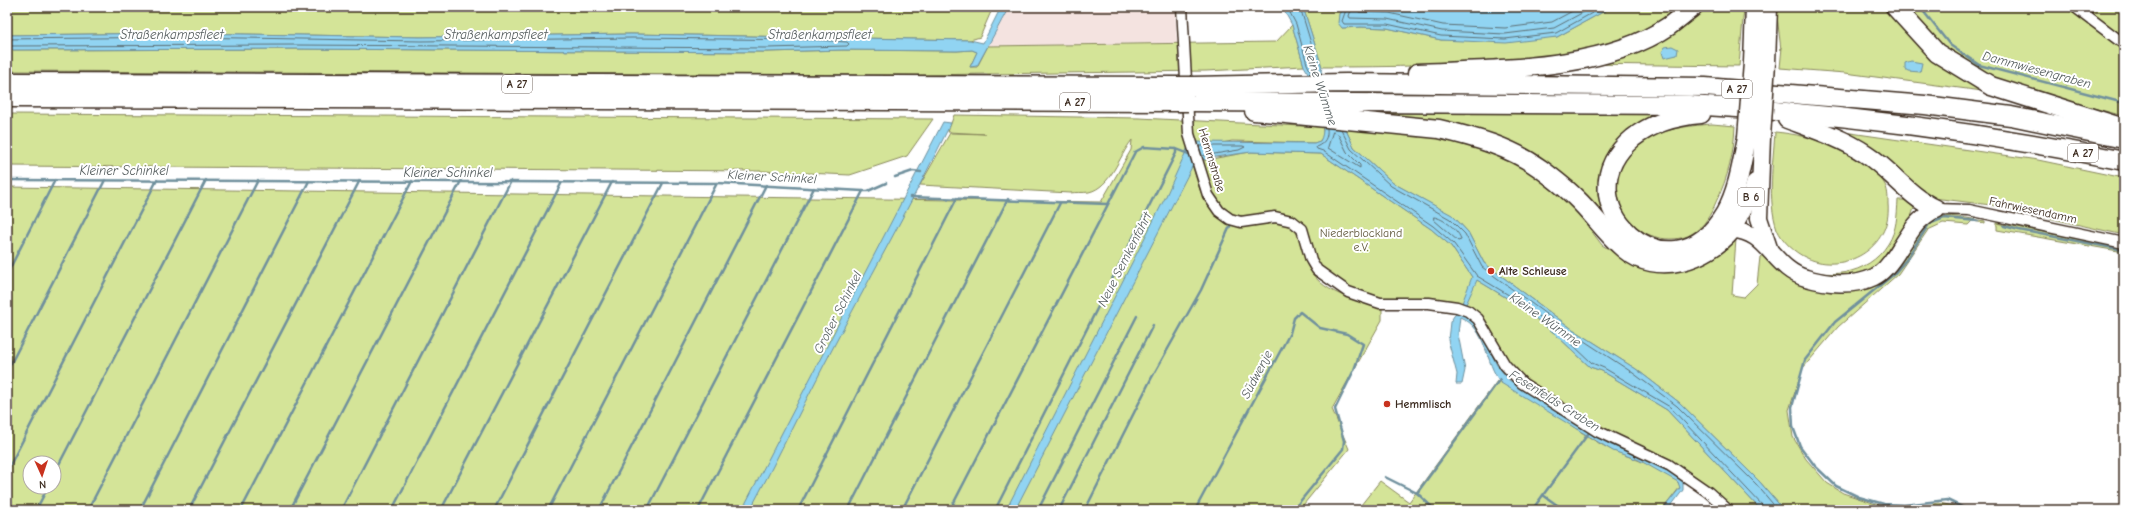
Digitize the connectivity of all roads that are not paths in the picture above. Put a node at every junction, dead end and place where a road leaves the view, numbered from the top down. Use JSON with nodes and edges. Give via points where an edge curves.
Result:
{"nodes":[{"id":1,"x":1182,"y":7,"type":"edge"},
{"id":2,"x":1693,"y":7,"type":"edge"},
{"id":3,"x":1755,"y":7,"type":"edge"},
{"id":4,"x":1768,"y":7,"type":"edge"},
{"id":5,"x":1895,"y":7,"type":"edge"},
{"id":6,"x":2075,"y":7,"type":"edge"},
{"id":7,"x":2124,"y":44,"type":"edge"},
{"id":8,"x":1760,"y":63,"type":"junction"},
{"id":9,"x":1347,"y":80,"type":"junction"},
{"id":10,"x":7,"y":82,"type":"edge"},
{"id":11,"x":1188,"y":97,"type":"junction"},
{"id":12,"x":7,"y":98,"type":"edge"},
{"id":13,"x":1359,"y":112,"type":"junction"},
{"id":14,"x":1777,"y":115,"type":"junction"},
{"id":15,"x":1802,"y":115,"type":"junction"},
{"id":16,"x":2124,"y":128,"type":"edge"},
{"id":17,"x":1754,"y":137,"type":"junction"},
{"id":18,"x":2124,"y":139,"type":"edge"},
{"id":19,"x":1760,"y":159,"type":"junction"},
{"id":20,"x":2124,"y":161,"type":"edge"},
{"id":21,"x":1936,"y":209,"type":"junction"},
{"id":22,"x":1732,"y":230,"type":"junction"},
{"id":23,"x":2124,"y":243,"type":"edge"},
{"id":24,"x":1769,"y":250,"type":"junction"},
{"id":25,"x":1728,"y":510,"type":"edge"}],
"edges":[{"from":1,"to":25,"type":"street","name":"Hemmstraße","via":[[1188,125],[1196,163],[1208,195],[1219,211],[1230,219],[1241,222],[1275,217],[1292,221],[1302,229],[1311,260],[1317,270],[1348,292],[1380,303],[1429,303],[1457,307],[1468,312],[1478,319],[1505,365],[1522,383],[1597,431],[1669,465],[1708,492]]},
{"from":2,"to":9,"type":"highway","via":[[1669,26],[1637,43],[1590,58],[1506,68]]},
{"from":3,"to":8,"type":"highway","number":"B 6"},
{"from":4,"to":8,"type":"highway","number":"B 6"},
{"from":5,"to":16,"type":"highway","via":[[1937,53],[1991,86]]},
{"from":6,"to":7,"type":"street"},
{"from":8,"to":17,"type":"highway","number":"B 6","bridge":true},
{"from":9,"to":11,"type":"highway","number":"A 27","via":[[1282,84]]},
{"from":9,"to":18,"type":"highway","number":"A 27","via":[[1705,87],[1925,105],[2011,116]]},
{"from":10,"to":11,"type":"highway","number":"A 27"},
{"from":11,"to":12,"type":"highway","number":"A 27"},
{"from":11,"to":13,"type":"highway","via":[[1294,109]]},
{"from":13,"to":15,"type":"highway","number":"A 27","via":[[1689,105]]},
{"from":13,"to":22,"type":"highway","via":[[1463,134],[1505,149],[1539,167],[1576,198],[1624,249],[1638,257],[1664,263],[1680,262],[1697,257],[1725,239]]},
{"from":14,"to":15,"type":"highway"},
{"from":14,"to":17,"type":"highway","via":[[1698,114],[1663,122],[1641,132],[1623,147],[1613,163],[1608,182],[1610,204],[1615,217],[1636,241],[1671,251],[1687,248],[1709,233],[1724,213]]},
{"from":14,"to":21,"type":"highway","via":[[1830,136],[1867,155],[1909,192]]},
{"from":15,"to":20,"type":"highway","number":"A 27","via":[[1880,121],[1963,132],[2043,144]]},
{"from":17,"to":19,"type":"highway","number":"B 6"},
{"from":19,"to":22,"type":"highway","number":"B 6","via":[[1751,195]]},
{"from":19,"to":24,"type":"highway","via":[[1759,218]]},
{"from":21,"to":23,"type":"street","name":"Fahrwiesendamm","via":[[1969,210]]},
{"from":21,"to":24,"type":"highway","via":[[1923,216],[1916,224],[1886,268],[1874,277],[1859,281],[1826,283],[1799,276],[1787,270]]},
{"from":22,"to":24,"type":"highway","via":[[1750,233]]}]}
